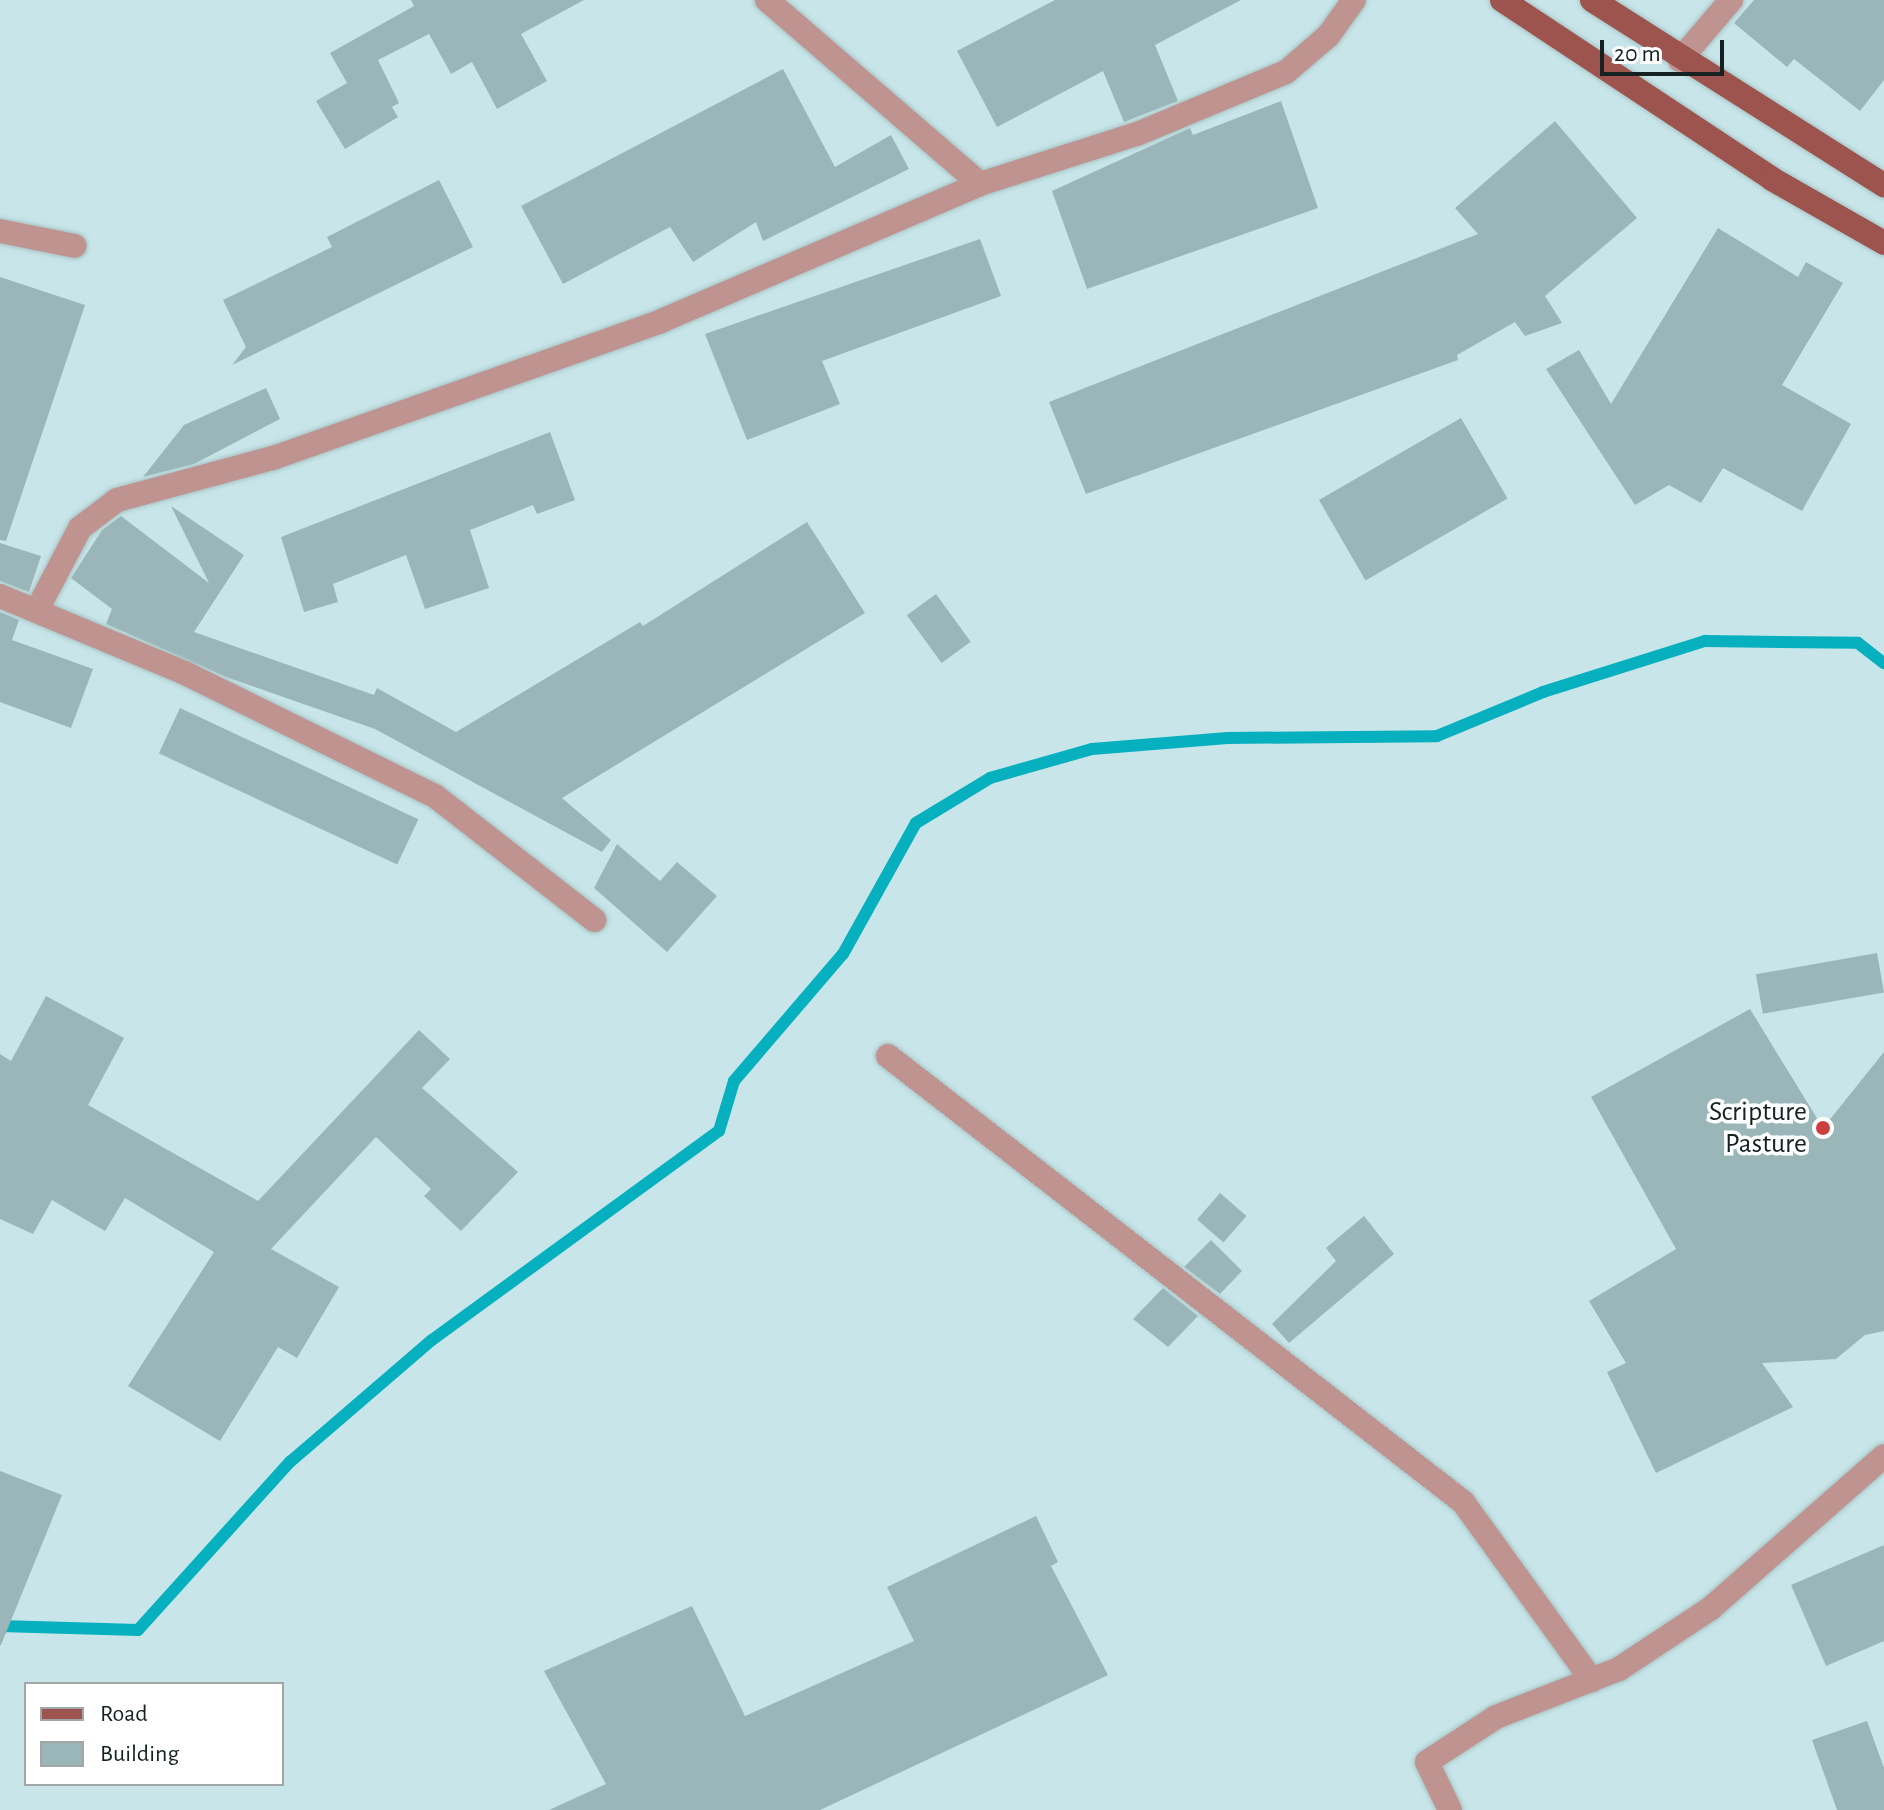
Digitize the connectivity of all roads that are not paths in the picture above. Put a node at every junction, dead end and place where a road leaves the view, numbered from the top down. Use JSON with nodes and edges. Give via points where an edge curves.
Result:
{"nodes":[{"id":1,"x":767,"y":0,"type":"edge"},
{"id":2,"x":1354,"y":0,"type":"edge"},
{"id":3,"x":1502,"y":0,"type":"edge"},
{"id":4,"x":1592,"y":0,"type":"edge"},
{"id":5,"x":1731,"y":0,"type":"edge"},
{"id":6,"x":1680,"y":60,"type":"junction"},
{"id":7,"x":980,"y":184,"type":"junction"},
{"id":8,"x":1884,"y":185,"type":"edge"},
{"id":9,"x":0,"y":231,"type":"edge"},
{"id":10,"x":1884,"y":243,"type":"edge"},
{"id":11,"x":75,"y":246,"type":"dead end"},
{"id":12,"x":0,"y":596,"type":"edge"},
{"id":13,"x":38,"y":608,"type":"junction"},
{"id":14,"x":594,"y":920,"type":"dead end"},
{"id":15,"x":888,"y":1056,"type":"dead end"},
{"id":16,"x":1884,"y":1456,"type":"edge"},
{"id":17,"x":1592,"y":1680,"type":"junction"},
{"id":18,"x":1450,"y":1810,"type":"edge"}],
"edges":[{"from":1,"to":7,"type":"street"},
{"from":2,"to":7,"type":"street","via":[[1328,36],[1286,72],[1137,134]]},
{"from":3,"to":10,"type":"main road","via":[[1772,179]]},
{"from":4,"to":6,"type":"main road"},
{"from":5,"to":6,"type":"street"},
{"from":6,"to":8,"type":"main road"},
{"from":7,"to":13,"type":"street","via":[[661,321],[273,458],[117,500],[80,528]]},
{"from":9,"to":11,"type":"street"},
{"from":12,"to":13,"type":"street"},
{"from":13,"to":14,"type":"street","via":[[435,796]]},
{"from":15,"to":17,"type":"street","via":[[1463,1502]]},
{"from":16,"to":17,"type":"street","via":[[1711,1608]]},
{"from":17,"to":18,"type":"street","via":[[1496,1717],[1427,1762]]}]}
